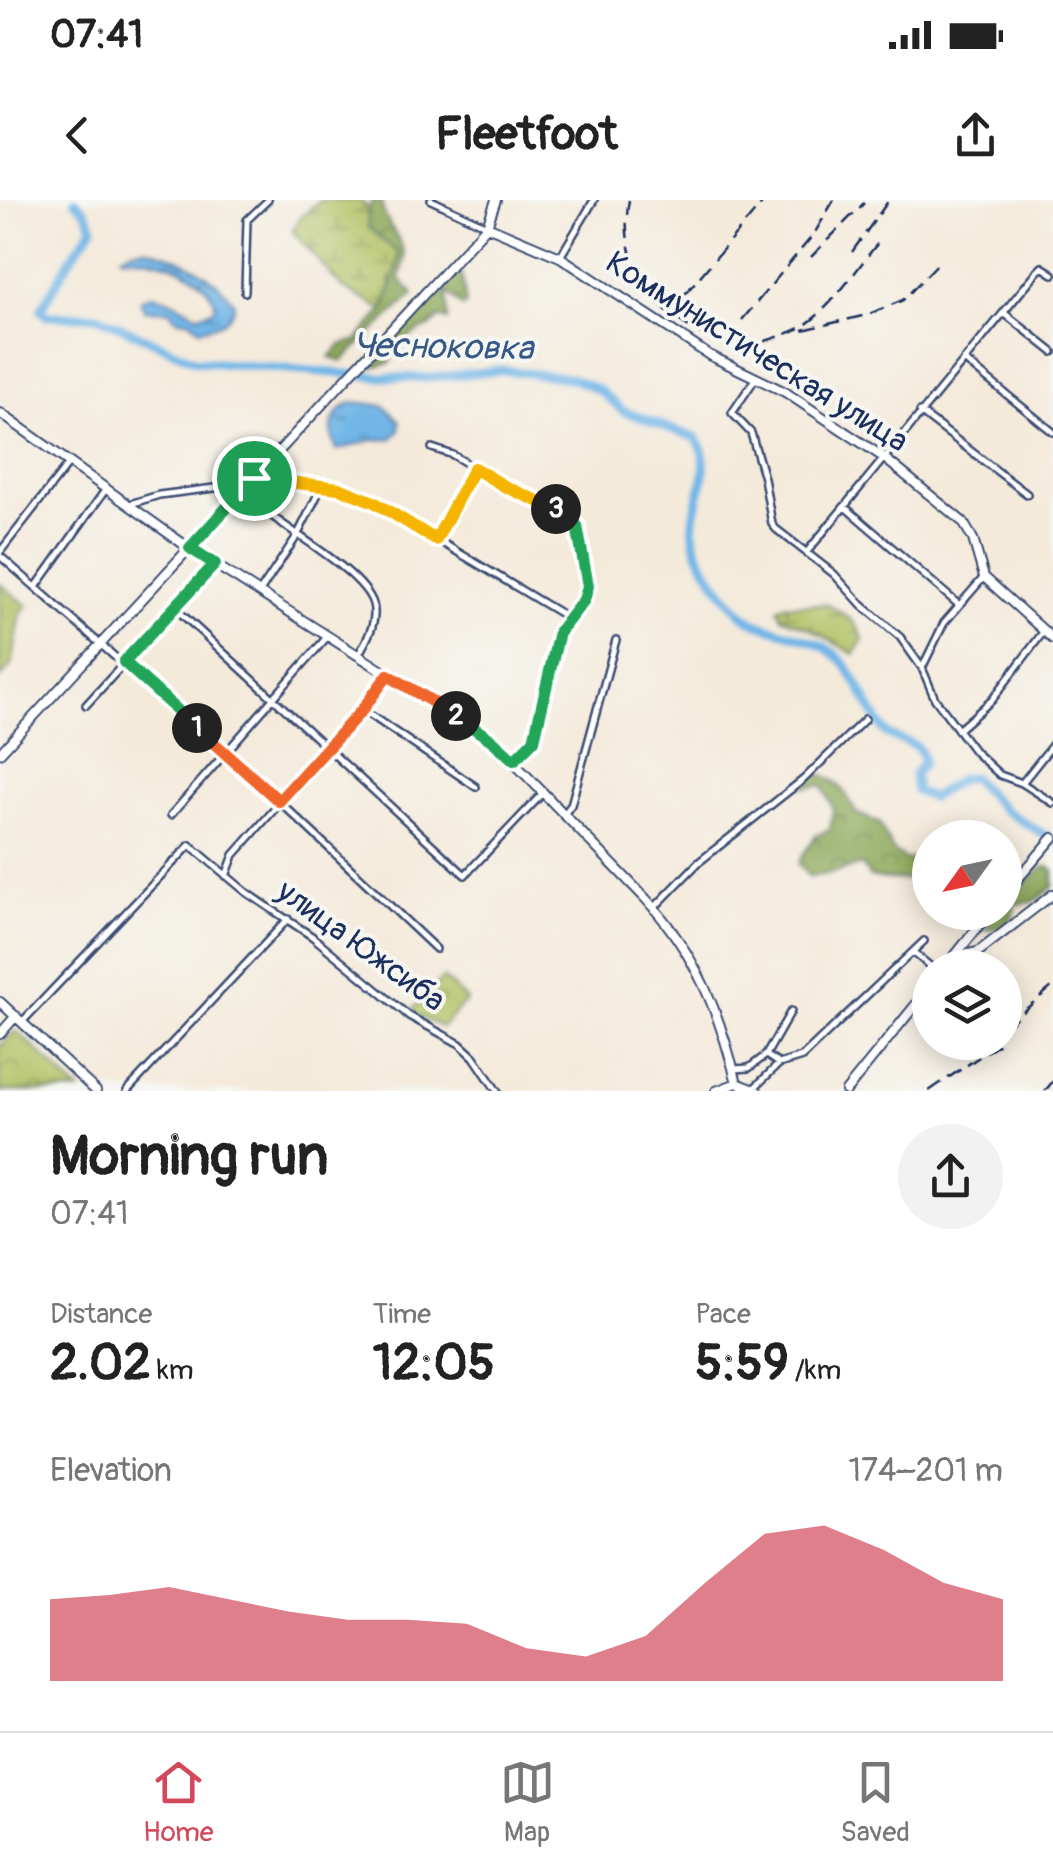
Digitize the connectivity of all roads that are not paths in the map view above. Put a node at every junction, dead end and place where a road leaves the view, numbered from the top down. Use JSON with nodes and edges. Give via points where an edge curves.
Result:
{"nodes":[{"id":1,"x":268,"y":200,"type":"edge"},
{"id":2,"x":432,"y":200,"type":"edge"},
{"id":3,"x":496,"y":200,"type":"edge"},
{"id":4,"x":594,"y":200,"type":"edge"},
{"id":5,"x":487,"y":226,"type":"junction"},
{"id":6,"x":560,"y":257,"type":"junction"},
{"id":7,"x":1053,"y":274,"type":"edge"},
{"id":8,"x":245,"y":292,"type":"dead end"},
{"id":9,"x":1003,"y":312,"type":"junction"},
{"id":10,"x":1053,"y":352,"type":"edge"},
{"id":11,"x":964,"y":360,"type":"junction"},
{"id":12,"x":757,"y":376,"type":"junction"},
{"id":13,"x":920,"y":412,"type":"junction"},
{"id":14,"x":0,"y":413,"type":"edge"},
{"id":15,"x":1053,"y":432,"type":"edge"},
{"id":16,"x":432,"y":448,"type":"dead end"},
{"id":17,"x":883,"y":457,"type":"junction"},
{"id":18,"x":69,"y":462,"type":"junction"},
{"id":19,"x":474,"y":468,"type":"junction"},
{"id":20,"x":254,"y":478,"type":"junction"},
{"id":21,"x":322,"y":486,"type":"junction"},
{"id":22,"x":106,"y":489,"type":"junction"},
{"id":23,"x":1027,"y":494,"type":"dead end"},
{"id":24,"x":129,"y":504,"type":"junction"},
{"id":25,"x":844,"y":507,"type":"junction"},
{"id":26,"x":272,"y":516,"type":"dead end"},
{"id":27,"x":297,"y":536,"type":"junction"},
{"id":28,"x":436,"y":540,"type":"junction"},
{"id":29,"x":190,"y":548,"type":"junction"},
{"id":30,"x":807,"y":552,"type":"junction"},
{"id":31,"x":0,"y":554,"type":"edge"},
{"id":32,"x":215,"y":564,"type":"junction"},
{"id":33,"x":984,"y":578,"type":"junction"},
{"id":34,"x":36,"y":587,"type":"junction"},
{"id":35,"x":259,"y":593,"type":"junction"},
{"id":36,"x":959,"y":605,"type":"junction"},
{"id":37,"x":174,"y":608,"type":"junction"},
{"id":38,"x":568,"y":618,"type":"junction"},
{"id":39,"x":1044,"y":631,"type":"junction"},
{"id":40,"x":327,"y":637,"type":"junction"},
{"id":41,"x":1053,"y":639,"type":"edge"},
{"id":42,"x":616,"y":640,"type":"dead end"},
{"id":43,"x":101,"y":643,"type":"junction"},
{"id":44,"x":358,"y":656,"type":"junction"},
{"id":45,"x":124,"y":662,"type":"junction"},
{"id":46,"x":922,"y":668,"type":"junction"},
{"id":47,"x":388,"y":675,"type":"junction"},
{"id":48,"x":275,"y":699,"type":"junction"},
{"id":49,"x":86,"y":705,"type":"dead end"},
{"id":50,"x":362,"y":710,"type":"junction"},
{"id":51,"x":865,"y":719,"type":"dead end"},
{"id":52,"x":957,"y":731,"type":"junction"},
{"id":53,"x":1053,"y":744,"type":"edge"},
{"id":54,"x":326,"y":748,"type":"junction"},
{"id":55,"x":0,"y":753,"type":"edge"},
{"id":56,"x":225,"y":754,"type":"junction"},
{"id":57,"x":514,"y":760,"type":"junction"},
{"id":58,"x":1022,"y":783,"type":"junction"},
{"id":59,"x":476,"y":786,"type":"dead end"},
{"id":60,"x":544,"y":792,"type":"junction"},
{"id":61,"x":279,"y":801,"type":"junction"},
{"id":62,"x":1053,"y":803,"type":"edge"},
{"id":63,"x":565,"y":813,"type":"junction"},
{"id":64,"x":171,"y":815,"type":"dead end"},
{"id":65,"x":1053,"y":838,"type":"edge"},
{"id":66,"x":1022,"y":874,"type":"edge"},
{"id":67,"x":226,"y":876,"type":"junction"},
{"id":68,"x":1053,"y":894,"type":"edge"},
{"id":69,"x":654,"y":908,"type":"junction"},
{"id":70,"x":288,"y":920,"type":"junction"},
{"id":71,"x":976,"y":930,"type":"edge"},
{"id":72,"x":924,"y":941,"type":"dead end"},
{"id":73,"x":436,"y":948,"type":"dead end"},
{"id":74,"x":915,"y":950,"type":"edge"},
{"id":75,"x":959,"y":950,"type":"edge"},
{"id":76,"x":981,"y":950,"type":"edge"},
{"id":77,"x":912,"y":953,"type":"edge"},
{"id":78,"x":0,"y":1002,"type":"edge"},
{"id":79,"x":912,"y":1008,"type":"edge"},
{"id":80,"x":791,"y":1011,"type":"dead end"},
{"id":81,"x":19,"y":1019,"type":"junction"},
{"id":82,"x":0,"y":1034,"type":"edge"},
{"id":83,"x":766,"y":1054,"type":"junction"},
{"id":84,"x":779,"y":1064,"type":"junction"},
{"id":85,"x":749,"y":1068,"type":"junction"},
{"id":86,"x":733,"y":1070,"type":"junction"},
{"id":87,"x":761,"y":1080,"type":"junction"},
{"id":88,"x":737,"y":1083,"type":"junction"},
{"id":89,"x":755,"y":1090,"type":"edge"},
{"id":90,"x":96,"y":1091,"type":"edge"},
{"id":91,"x":127,"y":1091,"type":"edge"},
{"id":92,"x":497,"y":1091,"type":"edge"},
{"id":93,"x":716,"y":1091,"type":"edge"},
{"id":94,"x":846,"y":1091,"type":"edge"}],
"edges":[{"from":1,"to":8,"type":"street","via":[[247,220]]},
{"from":2,"to":5,"type":"street","name":"Коммунистическая улица"},
{"from":3,"to":5,"type":"street"},
{"from":4,"to":6,"type":"street"},
{"from":5,"to":6,"type":"street","name":"Коммунистическая улица"},
{"from":5,"to":20,"type":"street"},
{"from":6,"to":12,"type":"street","name":"Коммунистическая улица","via":[[709,356]]},
{"from":7,"to":9,"type":"street","via":[[1042,266]]},
{"from":9,"to":10,"type":"street"},
{"from":9,"to":11,"type":"street"},
{"from":11,"to":13,"type":"street"},
{"from":11,"to":15,"type":"street"},
{"from":12,"to":17,"type":"street","name":"Коммунистическая улица"},
{"from":12,"to":30,"type":"street","via":[[732,413],[751,433],[772,524]]},
{"from":13,"to":17,"type":"street"},
{"from":13,"to":23,"type":"street"},
{"from":14,"to":18,"type":"street"},
{"from":16,"to":19,"type":"street"},
{"from":17,"to":25,"type":"street"},
{"from":17,"to":33,"type":"street","name":"Коммунистическая улица","via":[[963,522]]},
{"from":18,"to":22,"type":"street"},
{"from":18,"to":31,"type":"street"},
{"from":19,"to":28,"type":"street"},
{"from":19,"to":38,"type":"street","via":[[577,526],[588,586]]},
{"from":20,"to":21,"type":"street"},
{"from":20,"to":24,"type":"street"},
{"from":20,"to":29,"type":"street"},
{"from":21,"to":27,"type":"street"},
{"from":21,"to":28,"type":"street","via":[[374,502]]},
{"from":22,"to":24,"type":"street"},
{"from":22,"to":34,"type":"street"},
{"from":24,"to":29,"type":"street"},
{"from":25,"to":30,"type":"street"},
{"from":25,"to":36,"type":"street"},
{"from":26,"to":27,"type":"street"},
{"from":27,"to":35,"type":"street"},
{"from":27,"to":44,"type":"street","via":[[362,584],[373,603],[374,623]]},
{"from":28,"to":38,"type":"street"},
{"from":29,"to":32,"type":"street"},
{"from":29,"to":43,"type":"street"},
{"from":30,"to":46,"type":"street","via":[[900,637]]},
{"from":31,"to":34,"type":"street"},
{"from":32,"to":35,"type":"street"},
{"from":32,"to":37,"type":"street"},
{"from":33,"to":36,"type":"street"},
{"from":33,"to":39,"type":"street"},
{"from":34,"to":43,"type":"street"},
{"from":35,"to":40,"type":"street"},
{"from":36,"to":46,"type":"street"},
{"from":37,"to":45,"type":"street"},
{"from":37,"to":48,"type":"street"},
{"from":38,"to":57,"type":"street","via":[[534,740]]},
{"from":39,"to":41,"type":"street"},
{"from":39,"to":52,"type":"street","via":[[992,700]]},
{"from":40,"to":44,"type":"street"},
{"from":40,"to":48,"type":"street"},
{"from":42,"to":63,"type":"street"},
{"from":43,"to":45,"type":"street"},
{"from":43,"to":55,"type":"street"},
{"from":44,"to":47,"type":"street"},
{"from":45,"to":49,"type":"street"},
{"from":45,"to":56,"type":"street"},
{"from":46,"to":52,"type":"street"},
{"from":47,"to":50,"type":"street"},
{"from":47,"to":57,"type":"street"},
{"from":48,"to":54,"type":"street"},
{"from":48,"to":56,"type":"street"},
{"from":50,"to":54,"type":"street"},
{"from":50,"to":59,"type":"street"},
{"from":51,"to":69,"type":"street"},
{"from":52,"to":58,"type":"street","via":[[1000,775]]},
{"from":53,"to":58,"type":"street"},
{"from":54,"to":60,"type":"street","via":[[465,875]]},
{"from":54,"to":61,"type":"street"},
{"from":56,"to":61,"type":"street"},
{"from":56,"to":64,"type":"street"},
{"from":57,"to":60,"type":"street"},
{"from":58,"to":62,"type":"street"},
{"from":60,"to":63,"type":"street"},
{"from":61,"to":67,"type":"street","via":[[234,855]]},
{"from":61,"to":73,"type":"street"},
{"from":63,"to":69,"type":"street"},
{"from":65,"to":66,"type":"street"},
{"from":67,"to":70,"type":"street","name":"улица Южсиба"},
{"from":67,"to":81,"type":"street","name":"улица Южсиба","via":[[190,845]]},
{"from":68,"to":76,"type":"street"},
{"from":69,"to":86,"type":"street","via":[[710,996]]},
{"from":70,"to":91,"type":"street"},
{"from":70,"to":92,"type":"street","name":"улица Южсиба","via":[[409,1016],[460,1044]]},
{"from":71,"to":75,"type":"street"},
{"from":72,"to":74,"type":"street"},
{"from":77,"to":84,"type":"street","via":[[802,1057]]},
{"from":78,"to":81,"type":"street"},
{"from":79,"to":94,"type":"street"},
{"from":80,"to":83,"type":"street"},
{"from":81,"to":82,"type":"street"},
{"from":81,"to":90,"type":"street"},
{"from":83,"to":84,"type":"street"},
{"from":83,"to":85,"type":"street"},
{"from":84,"to":87,"type":"street"},
{"from":85,"to":86,"type":"street"},
{"from":85,"to":87,"type":"street"},
{"from":86,"to":88,"type":"street"},
{"from":87,"to":89,"type":"street"},
{"from":88,"to":89,"type":"street"},
{"from":88,"to":93,"type":"street"}]}
